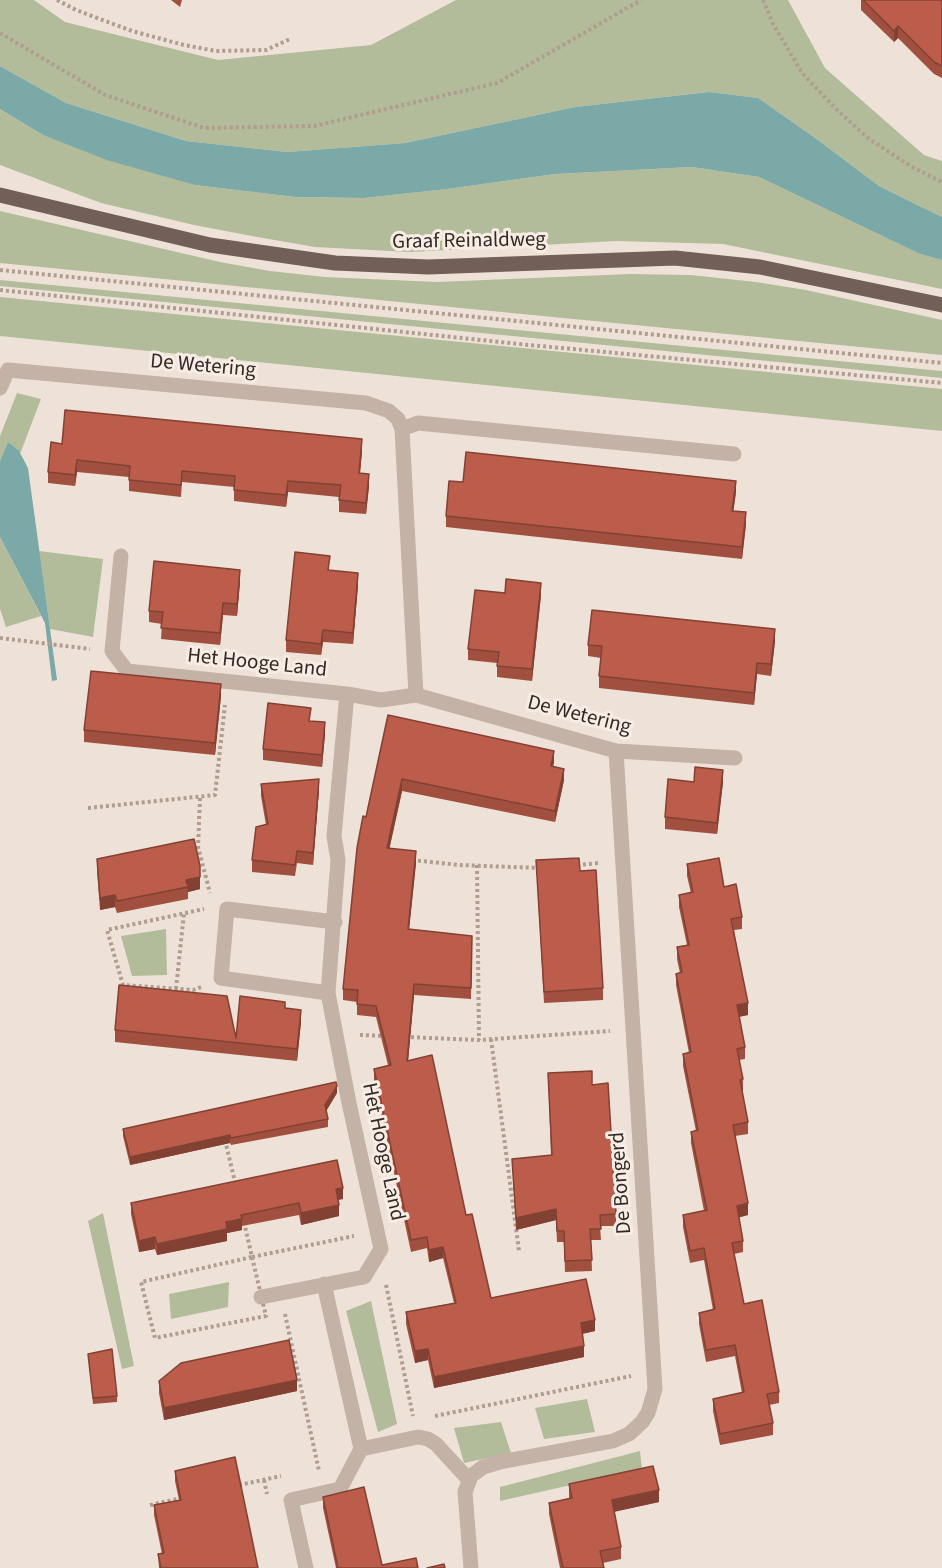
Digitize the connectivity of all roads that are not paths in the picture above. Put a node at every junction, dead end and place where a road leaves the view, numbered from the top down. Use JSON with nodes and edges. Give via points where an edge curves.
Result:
{"nodes":[{"id":1,"x":0,"y":195,"type":"edge"},
{"id":2,"x":942,"y":305,"type":"edge"},
{"id":3,"x":0,"y":388,"type":"edge"},
{"id":4,"x":402,"y":429,"type":"junction"},
{"id":5,"x":734,"y":454,"type":"dead end"},
{"id":6,"x":121,"y":556,"type":"dead end"},
{"id":7,"x":347,"y":694,"type":"junction"},
{"id":8,"x":416,"y":695,"type":"junction"},
{"id":9,"x":616,"y":751,"type":"junction"},
{"id":10,"x":735,"y":758,"type":"dead end"},
{"id":11,"x":335,"y":922,"type":"junction"},
{"id":12,"x":328,"y":993,"type":"junction"},
{"id":13,"x":324,"y":1284,"type":"junction"},
{"id":14,"x":261,"y":1297,"type":"road end"},
{"id":15,"x":361,"y":1449,"type":"junction"},
{"id":16,"x":469,"y":1480,"type":"junction"},
{"id":17,"x":306,"y":1568,"type":"edge"},
{"id":18,"x":471,"y":1568,"type":"edge"}],
"edges":[{"from":1,"to":2,"type":"main road","name":"Graaf Reinaldweg","via":[[210,245],[335,263],[428,267],[675,258],[760,267]]},
{"from":3,"to":4,"type":"street","name":"De Wetering","via":[[8,370],[366,403],[389,411],[398,418]]},
{"from":4,"to":5,"type":"street","via":[[418,423]]},
{"from":4,"to":8,"type":"street"},
{"from":6,"to":7,"type":"street","name":"Het Hooge Land","via":[[112,651],[127,671]]},
{"from":7,"to":8,"type":"street","name":"De Wetering","via":[[381,700]]},
{"from":7,"to":11,"type":"street","name":"Het Hooge Land","via":[[334,836],[338,860]]},
{"from":8,"to":9,"type":"street","name":"De Wetering"},
{"from":9,"to":10,"type":"street","name":"De Wetering"},
{"from":9,"to":16,"type":"street","name":"De Bongerd","via":[[655,1389],[648,1413],[629,1434],[613,1441],[491,1465],[476,1471]]},
{"from":11,"to":12,"type":"street","name":"Het Hooge Land"},
{"from":11,"to":12,"type":"street","via":[[227,909],[221,978]]},
{"from":12,"to":13,"type":"street","name":"Het Hooge Land","via":[[381,1248],[364,1277]]},
{"from":13,"to":14,"type":"street"},
{"from":13,"to":15,"type":"street"},
{"from":15,"to":16,"type":"street","via":[[418,1437],[436,1444]]},
{"from":15,"to":17,"type":"street","via":[[340,1489],[291,1500]]},
{"from":16,"to":18,"type":"street","via":[[465,1492]]}]}
